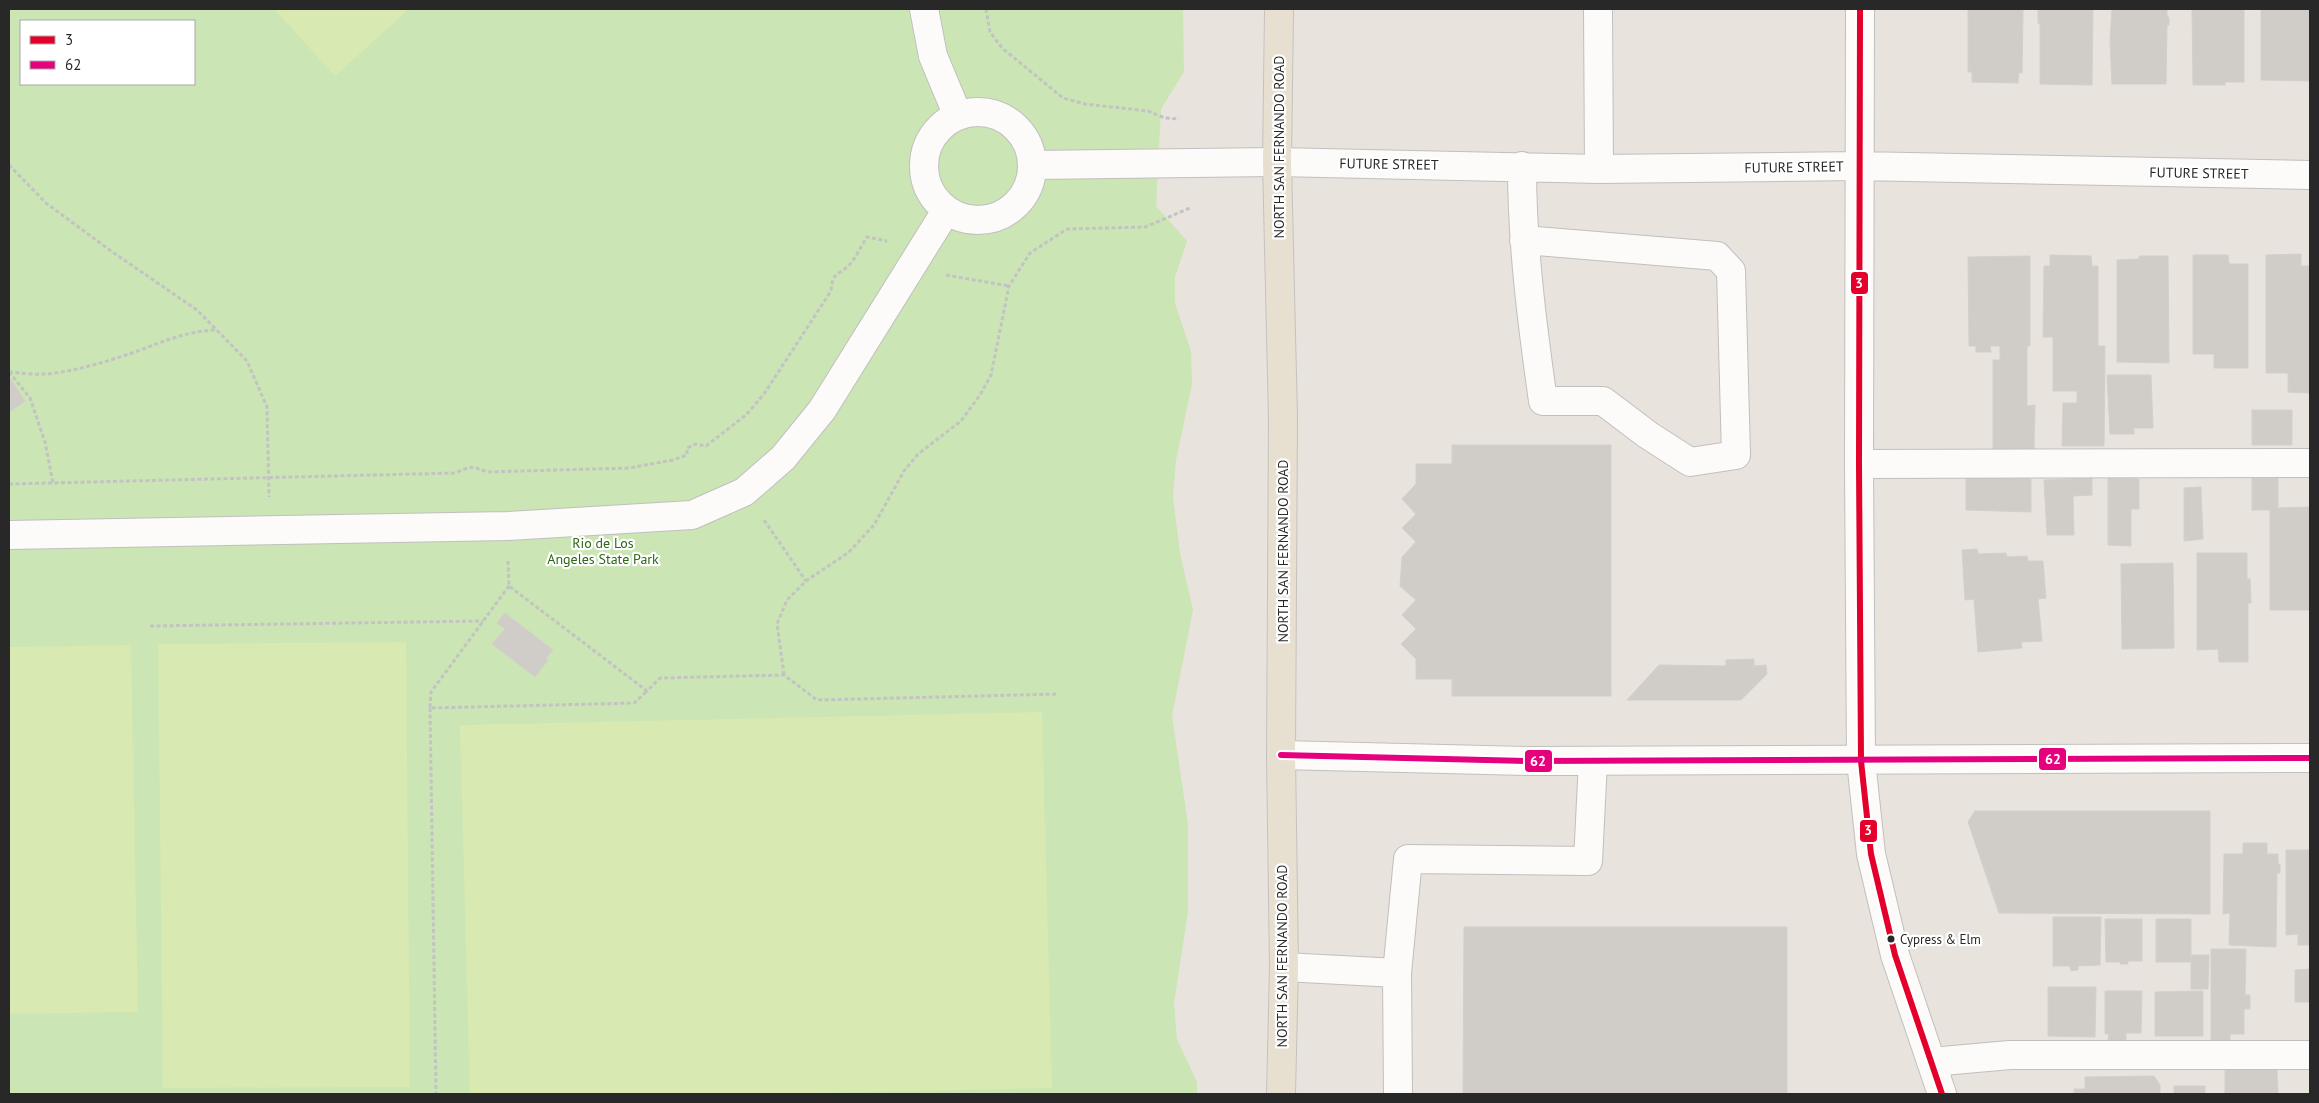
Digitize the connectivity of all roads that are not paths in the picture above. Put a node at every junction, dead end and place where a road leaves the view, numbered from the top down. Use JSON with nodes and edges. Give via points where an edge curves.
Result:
{"nodes":[{"id":1,"x":924,"y":9,"type":"edge"},
{"id":2,"x":1279,"y":9,"type":"edge"},
{"id":3,"x":1598,"y":9,"type":"edge"},
{"id":4,"x":1860,"y":9,"type":"edge"},
{"id":5,"x":958,"y":116,"type":"junction"},
{"id":6,"x":1277,"y":162,"type":"junction"},
{"id":7,"x":1033,"y":165,"type":"junction"},
{"id":8,"x":1522,"y":166,"type":"junction"},
{"id":9,"x":1859,"y":166,"type":"junction"},
{"id":10,"x":1599,"y":169,"type":"junction"},
{"id":11,"x":2310,"y":175,"type":"edge"},
{"id":12,"x":946,"y":211,"type":"junction"},
{"id":13,"x":1524,"y":240,"type":"junction"},
{"id":14,"x":2310,"y":463,"type":"edge"},
{"id":15,"x":1858,"y":464,"type":"junction"},
{"id":16,"x":9,"y":535,"type":"edge"},
{"id":17,"x":1281,"y":755,"type":"junction"},
{"id":18,"x":2310,"y":758,"type":"edge"},
{"id":19,"x":1861,"y":761,"type":"junction"},
{"id":20,"x":1594,"y":762,"type":"junction"},
{"id":21,"x":1284,"y":967,"type":"junction"},
{"id":22,"x":1397,"y":973,"type":"junction"},
{"id":23,"x":2310,"y":1055,"type":"edge"},
{"id":24,"x":1931,"y":1062,"type":"junction"},
{"id":25,"x":1281,"y":1094,"type":"edge"},
{"id":26,"x":1398,"y":1094,"type":"edge"},
{"id":27,"x":1942,"y":1094,"type":"edge"}],
"edges":[{"from":1,"to":5,"type":"street","via":[[933,56]]},
{"from":2,"to":6,"type":"main road","name":"NORTH SAN FERNANDO ROAD"},
{"from":3,"to":10,"type":"street"},
{"from":4,"to":9,"type":"street"},
{"from":5,"to":7,"type":"street","via":[[974,112],[992,113],[1008,120],[1030,147]]},
{"from":5,"to":12,"type":"street","via":[[943,124],[926,151],[924,168],[927,184]]},
{"from":6,"to":7,"type":"street","name":"FUTURE STREET"},
{"from":6,"to":8,"type":"street","name":"FUTURE STREET"},
{"from":6,"to":17,"type":"main road","name":"NORTH SAN FERNANDO ROAD","via":[[1284,419]]},
{"from":7,"to":12,"type":"street","via":[[1031,182],[1012,210],[996,218],[979,221],[962,219]]},
{"from":8,"to":10,"type":"street","name":"FUTURE STREET"},
{"from":8,"to":13,"type":"street"},
{"from":9,"to":10,"type":"street","name":"FUTURE STREET"},
{"from":9,"to":11,"type":"street","name":"FUTURE STREET"},
{"from":9,"to":15,"type":"street"},
{"from":12,"to":16,"type":"street","via":[[822,410],[783,458],[744,492],[692,515],[508,526]]},
{"from":13,"to":13,"type":"street","via":[[1543,402],[1603,401],[1690,462],[1736,455],[1731,271],[1717,256]]},
{"from":14,"to":15,"type":"street"},
{"from":15,"to":19,"type":"street"},
{"from":17,"to":20,"type":"street"},
{"from":17,"to":21,"type":"main road","name":"NORTH SAN FERNANDO ROAD"},
{"from":18,"to":19,"type":"street"},
{"from":19,"to":20,"type":"street"},
{"from":19,"to":24,"type":"street","via":[[1871,854],[1895,955]]},
{"from":20,"to":22,"type":"street","via":[[1588,861],[1408,859]]},
{"from":21,"to":22,"type":"street"},
{"from":21,"to":25,"type":"main road","name":"NORTH SAN FERNANDO ROAD"},
{"from":22,"to":26,"type":"street"},
{"from":23,"to":24,"type":"street","via":[[2010,1055]]},
{"from":24,"to":27,"type":"street"}]}
